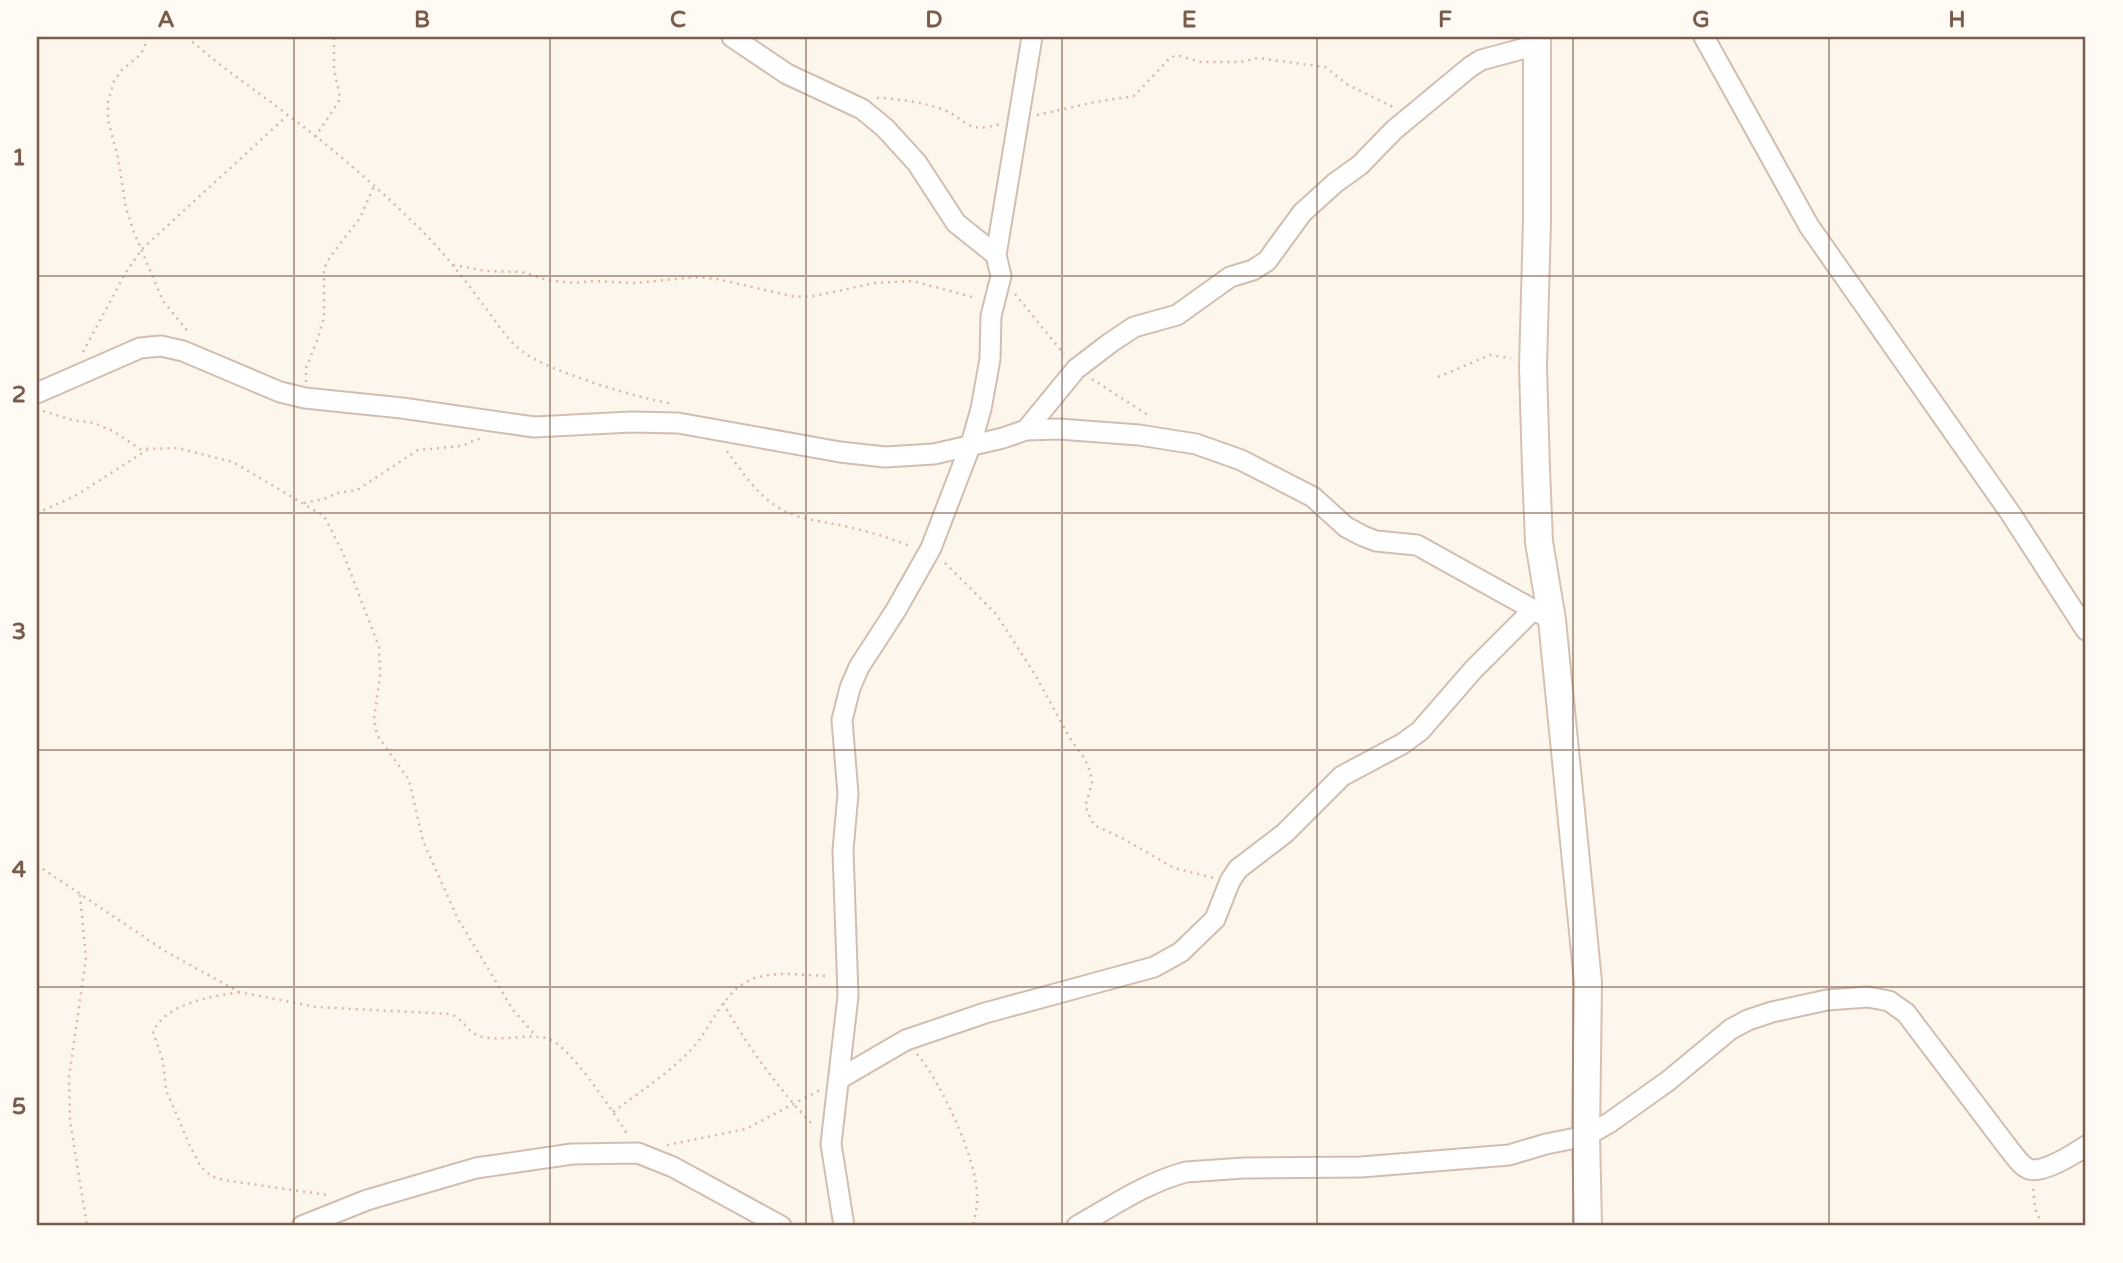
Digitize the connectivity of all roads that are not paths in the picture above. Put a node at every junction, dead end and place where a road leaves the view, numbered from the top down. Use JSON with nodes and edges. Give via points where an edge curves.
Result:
{"nodes":[{"id":1,"x":732,"y":37,"type":"edge"},
{"id":2,"x":1032,"y":37,"type":"edge"},
{"id":3,"x":1704,"y":37,"type":"edge"},
{"id":4,"x":1538,"y":41,"type":"edge"},
{"id":5,"x":996,"y":255,"type":"junction"},
{"id":6,"x":37,"y":393,"type":"edge"},
{"id":7,"x":1026,"y":430,"type":"junction"},
{"id":8,"x":971,"y":444,"type":"junction"},
{"id":9,"x":1543,"y":615,"type":"junction"},
{"id":10,"x":2086,"y":630,"type":"edge"},
{"id":11,"x":839,"y":1079,"type":"junction"},
{"id":12,"x":1586,"y":1136,"type":"junction"},
{"id":13,"x":2086,"y":1146,"type":"edge"},
{"id":14,"x":302,"y":1226,"type":"edge"},
{"id":15,"x":781,"y":1226,"type":"edge"},
{"id":16,"x":844,"y":1226,"type":"edge"},
{"id":17,"x":1077,"y":1226,"type":"edge"},
{"id":18,"x":1588,"y":1226,"type":"edge"}],
"edges":[{"from":1,"to":5,"type":"street","via":[[787,74],[862,109],[917,163],[956,223]]},
{"from":2,"to":5,"type":"street"},
{"from":3,"to":10,"type":"street","via":[[1809,226],[2011,514]]},
{"from":4,"to":7,"type":"street","via":[[1470,67],[1302,213],[1263,264],[1230,278],[1177,315],[1134,327],[1076,369]]},
{"from":4,"to":9,"type":"street","via":[[1533,367]]},
{"from":5,"to":8,"type":"street","via":[[1001,276],[992,316],[990,359]]},
{"from":6,"to":8,"type":"street","via":[[140,348],[160,346],[305,398],[534,426],[678,423],[886,457],[934,454]]},
{"from":7,"to":8,"type":"street"},
{"from":7,"to":9,"type":"street","via":[[1139,435],[1196,444],[1241,460],[1313,497],[1363,536],[1417,545]]},
{"from":8,"to":11,"type":"street","via":[[929,550],[859,667],[845,705],[848,996]]},
{"from":9,"to":11,"type":"street","via":[[1474,670],[1420,731],[1342,776],[1285,833],[1238,869],[1215,919],[1181,952],[1154,967],[985,1013],[906,1040]]},
{"from":9,"to":12,"type":"street","via":[[1588,982]]},
{"from":11,"to":16,"type":"street","via":[[831,1144]]},
{"from":12,"to":13,"type":"street","via":[[1609,1124],[1748,1020],[1826,1000],[1876,997],[1906,1013],[2025,1167],[2044,1167]]},
{"from":12,"to":17,"type":"street","via":[[1509,1155],[1430,1163],[1186,1172],[1141,1188]]},
{"from":12,"to":18,"type":"street"},
{"from":14,"to":15,"type":"street","via":[[367,1200],[476,1168],[572,1154],[638,1153]]}]}
